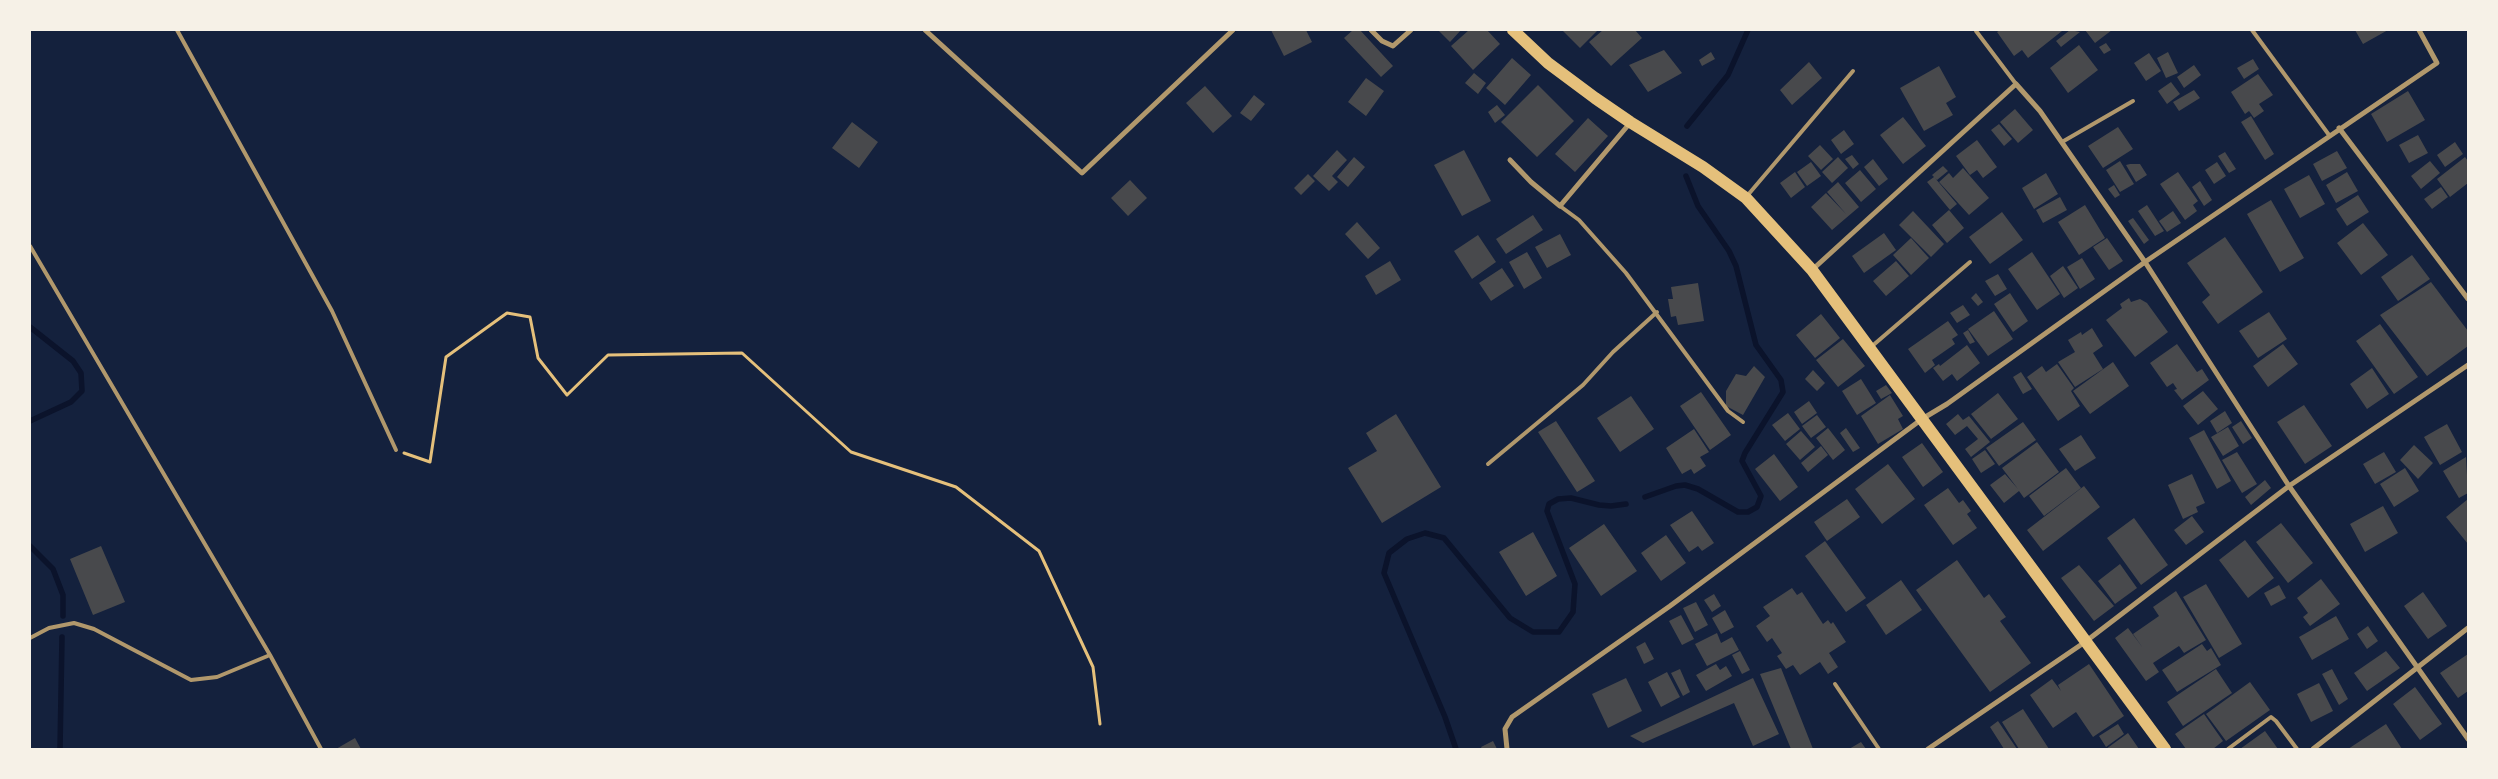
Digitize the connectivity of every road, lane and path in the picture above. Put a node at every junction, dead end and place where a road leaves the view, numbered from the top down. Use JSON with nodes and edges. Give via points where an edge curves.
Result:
{"nodes":[{"id":1,"x":177,"y":30,"type":"edge"},
{"id":2,"x":924,"y":30,"type":"edge"},
{"id":3,"x":1233,"y":30,"type":"edge"},
{"id":4,"x":1371,"y":30,"type":"edge"},
{"id":5,"x":1411,"y":30,"type":"edge"},
{"id":6,"x":1513,"y":30,"type":"edge"},
{"id":7,"x":2252,"y":30,"type":"edge"},
{"id":8,"x":2419,"y":30,"type":"edge"},
{"id":9,"x":1976,"y":31,"type":"dead end"},
{"id":10,"x":1853,"y":71,"type":"dead end"},
{"id":11,"x":2016,"y":84,"type":"junction"},
{"id":12,"x":2133,"y":101,"type":"dead end"},
{"id":13,"x":1630,"y":122,"type":"junction"},
{"id":14,"x":2339,"y":128,"type":"junction"},
{"id":15,"x":2329,"y":135,"type":"junction"},
{"id":16,"x":2062,"y":142,"type":"junction"},
{"id":17,"x":1510,"y":160,"type":"dead end"},
{"id":18,"x":1746,"y":198,"type":"junction"},
{"id":19,"x":1560,"y":206,"type":"junction"},
{"id":20,"x":30,"y":246,"type":"edge"},
{"id":21,"x":1970,"y":262,"type":"dead end"},
{"id":22,"x":2145,"y":262,"type":"junction"},
{"id":23,"x":1812,"y":270,"type":"junction"},
{"id":24,"x":2468,"y":299,"type":"edge"},
{"id":25,"x":1657,"y":312,"type":"junction"},
{"id":26,"x":1870,"y":348,"type":"junction"},
{"id":27,"x":2468,"y":365,"type":"edge"},
{"id":28,"x":1922,"y":419,"type":"junction"},
{"id":29,"x":1743,"y":422,"type":"dead end"},
{"id":30,"x":396,"y":450,"type":"joint"},
{"id":31,"x":1488,"y":464,"type":"dead end"},
{"id":32,"x":2289,"y":486,"type":"junction"},
{"id":33,"x":2468,"y":628,"type":"edge"},
{"id":34,"x":30,"y":638,"type":"edge"},
{"id":35,"x":2085,"y":642,"type":"junction"},
{"id":36,"x":270,"y":655,"type":"junction"},
{"id":37,"x":2416,"y":669,"type":"junction"},
{"id":38,"x":1835,"y":684,"type":"dead end"},
{"id":39,"x":1100,"y":724,"type":"dead end"},
{"id":40,"x":2468,"y":739,"type":"edge"},
{"id":41,"x":321,"y":749,"type":"edge"},
{"id":42,"x":1507,"y":749,"type":"edge"},
{"id":43,"x":1879,"y":749,"type":"edge"},
{"id":44,"x":1928,"y":749,"type":"edge"},
{"id":45,"x":2165,"y":749,"type":"edge"},
{"id":46,"x":2228,"y":749,"type":"edge"},
{"id":47,"x":2297,"y":749,"type":"edge"},
{"id":48,"x":2313,"y":749,"type":"edge"}],
"edges":[{"from":1,"to":30,"type":"lane","via":[[332,311]]},
{"from":2,"to":3,"type":"street","via":[[1082,173]]},
{"from":4,"to":5,"type":"street","via":[[1393,46]]},
{"from":6,"to":13,"type":"main road","via":[[1548,63]]},
{"from":7,"to":15,"type":"lane"},
{"from":8,"to":14,"type":"street","via":[[2437,63]]},
{"from":9,"to":11,"type":"lane"},
{"from":10,"to":18,"type":"lane"},
{"from":11,"to":16,"type":"street"},
{"from":11,"to":23,"type":"street"},
{"from":12,"to":16,"type":"lane"},
{"from":13,"to":18,"type":"main road"},
{"from":13,"to":19,"type":"street"},
{"from":14,"to":15,"type":"street"},
{"from":14,"to":24,"type":"street"},
{"from":15,"to":22,"type":"street"},
{"from":16,"to":22,"type":"street"},
{"from":17,"to":19,"type":"street"},
{"from":18,"to":23,"type":"main road"},
{"from":19,"to":25,"type":"lane","via":[[1579,220]]},
{"from":20,"to":36,"type":"lane"},
{"from":21,"to":26,"type":"lane"},
{"from":22,"to":28,"type":"street"},
{"from":22,"to":32,"type":"street"},
{"from":23,"to":26,"type":"main road"},
{"from":25,"to":29,"type":"lane","via":[[1728,411]]},
{"from":25,"to":31,"type":"lane","via":[[1583,385]]},
{"from":26,"to":28,"type":"main road"},
{"from":27,"to":32,"type":"street"},
{"from":28,"to":35,"type":"main road"},
{"from":28,"to":42,"type":"street","via":[[1670,606],[1512,717],[1505,729]]},
{"from":30,"to":39,"type":"path","via":[[430,462],[446,357],[507,313],[530,317],[538,358],[566,395],[608,355],[742,353],[851,452],[956,487],[1039,551],[1092,667]]},
{"from":32,"to":35,"type":"street"},
{"from":32,"to":37,"type":"street"},
{"from":33,"to":37,"type":"street"},
{"from":34,"to":36,"type":"lane","via":[[49,628],[74,623],[94,629],[191,680],[217,677]]},
{"from":35,"to":44,"type":"street"},
{"from":35,"to":45,"type":"main road"},
{"from":36,"to":41,"type":"lane"},
{"from":37,"to":40,"type":"street"},
{"from":37,"to":48,"type":"street"},
{"from":38,"to":43,"type":"lane"},
{"from":46,"to":47,"type":"lane","via":[[2271,717]]}]}
